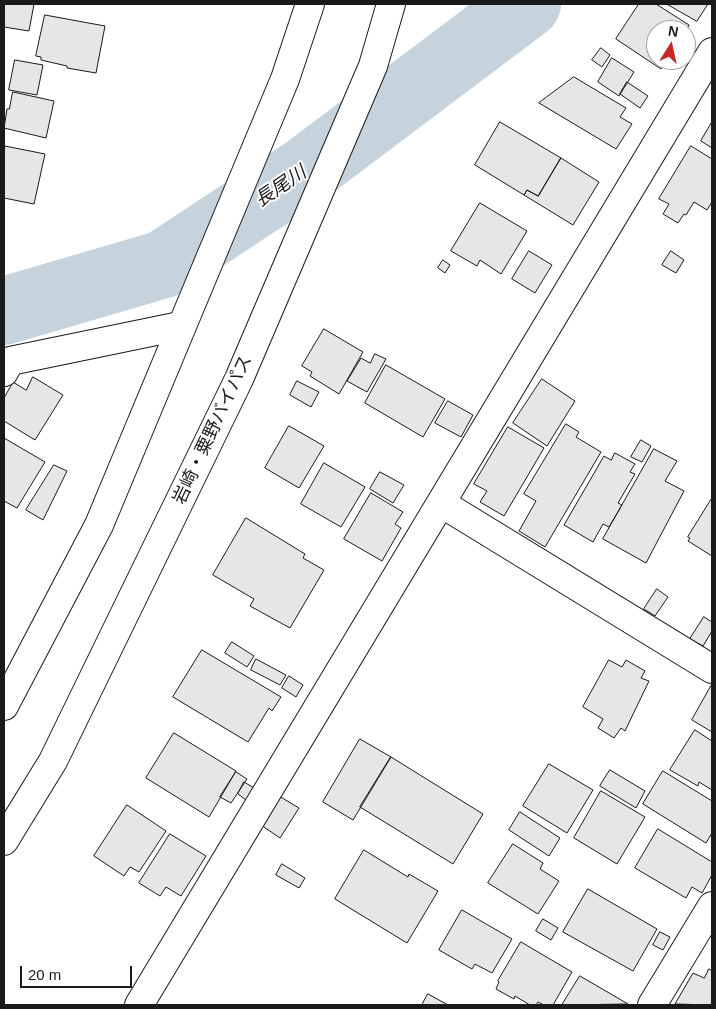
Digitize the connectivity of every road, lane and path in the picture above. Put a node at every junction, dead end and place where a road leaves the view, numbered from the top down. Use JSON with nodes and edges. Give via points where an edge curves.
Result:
{"nodes":[{"id":1,"x":310,"y":4,"type":"edge"},
{"id":2,"x":391,"y":4,"type":"edge"},
{"id":3,"x":712,"y":52,"type":"edge"},
{"id":4,"x":180,"y":326,"type":"junction"},
{"id":5,"x":4,"y":372,"type":"edge"},
{"id":6,"x":441,"y":503,"type":"junction"},
{"id":7,"x":712,"y":669,"type":"edge"},
{"id":8,"x":4,"y":706,"type":"edge"},
{"id":9,"x":4,"y":841,"type":"edge"},
{"id":10,"x":712,"y":906,"type":"edge"},
{"id":11,"x":138,"y":1005,"type":"edge"},
{"id":12,"x":652,"y":1005,"type":"edge"}],
"edges":[{"from":1,"to":4,"type":"main road","via":[[285,79]]},
{"from":2,"to":9,"type":"main road","name":"岩崎・粟野バイパス","via":[[373,66],[239,379],[53,761]]},
{"from":3,"to":6,"type":"main road"},
{"from":4,"to":5,"type":"main road","via":[[10,360]]},
{"from":4,"to":8,"type":"main road","via":[[99,525]]},
{"from":6,"to":7,"type":"main road"},
{"from":6,"to":11,"type":"main road"},
{"from":10,"to":12,"type":"main road"}]}
